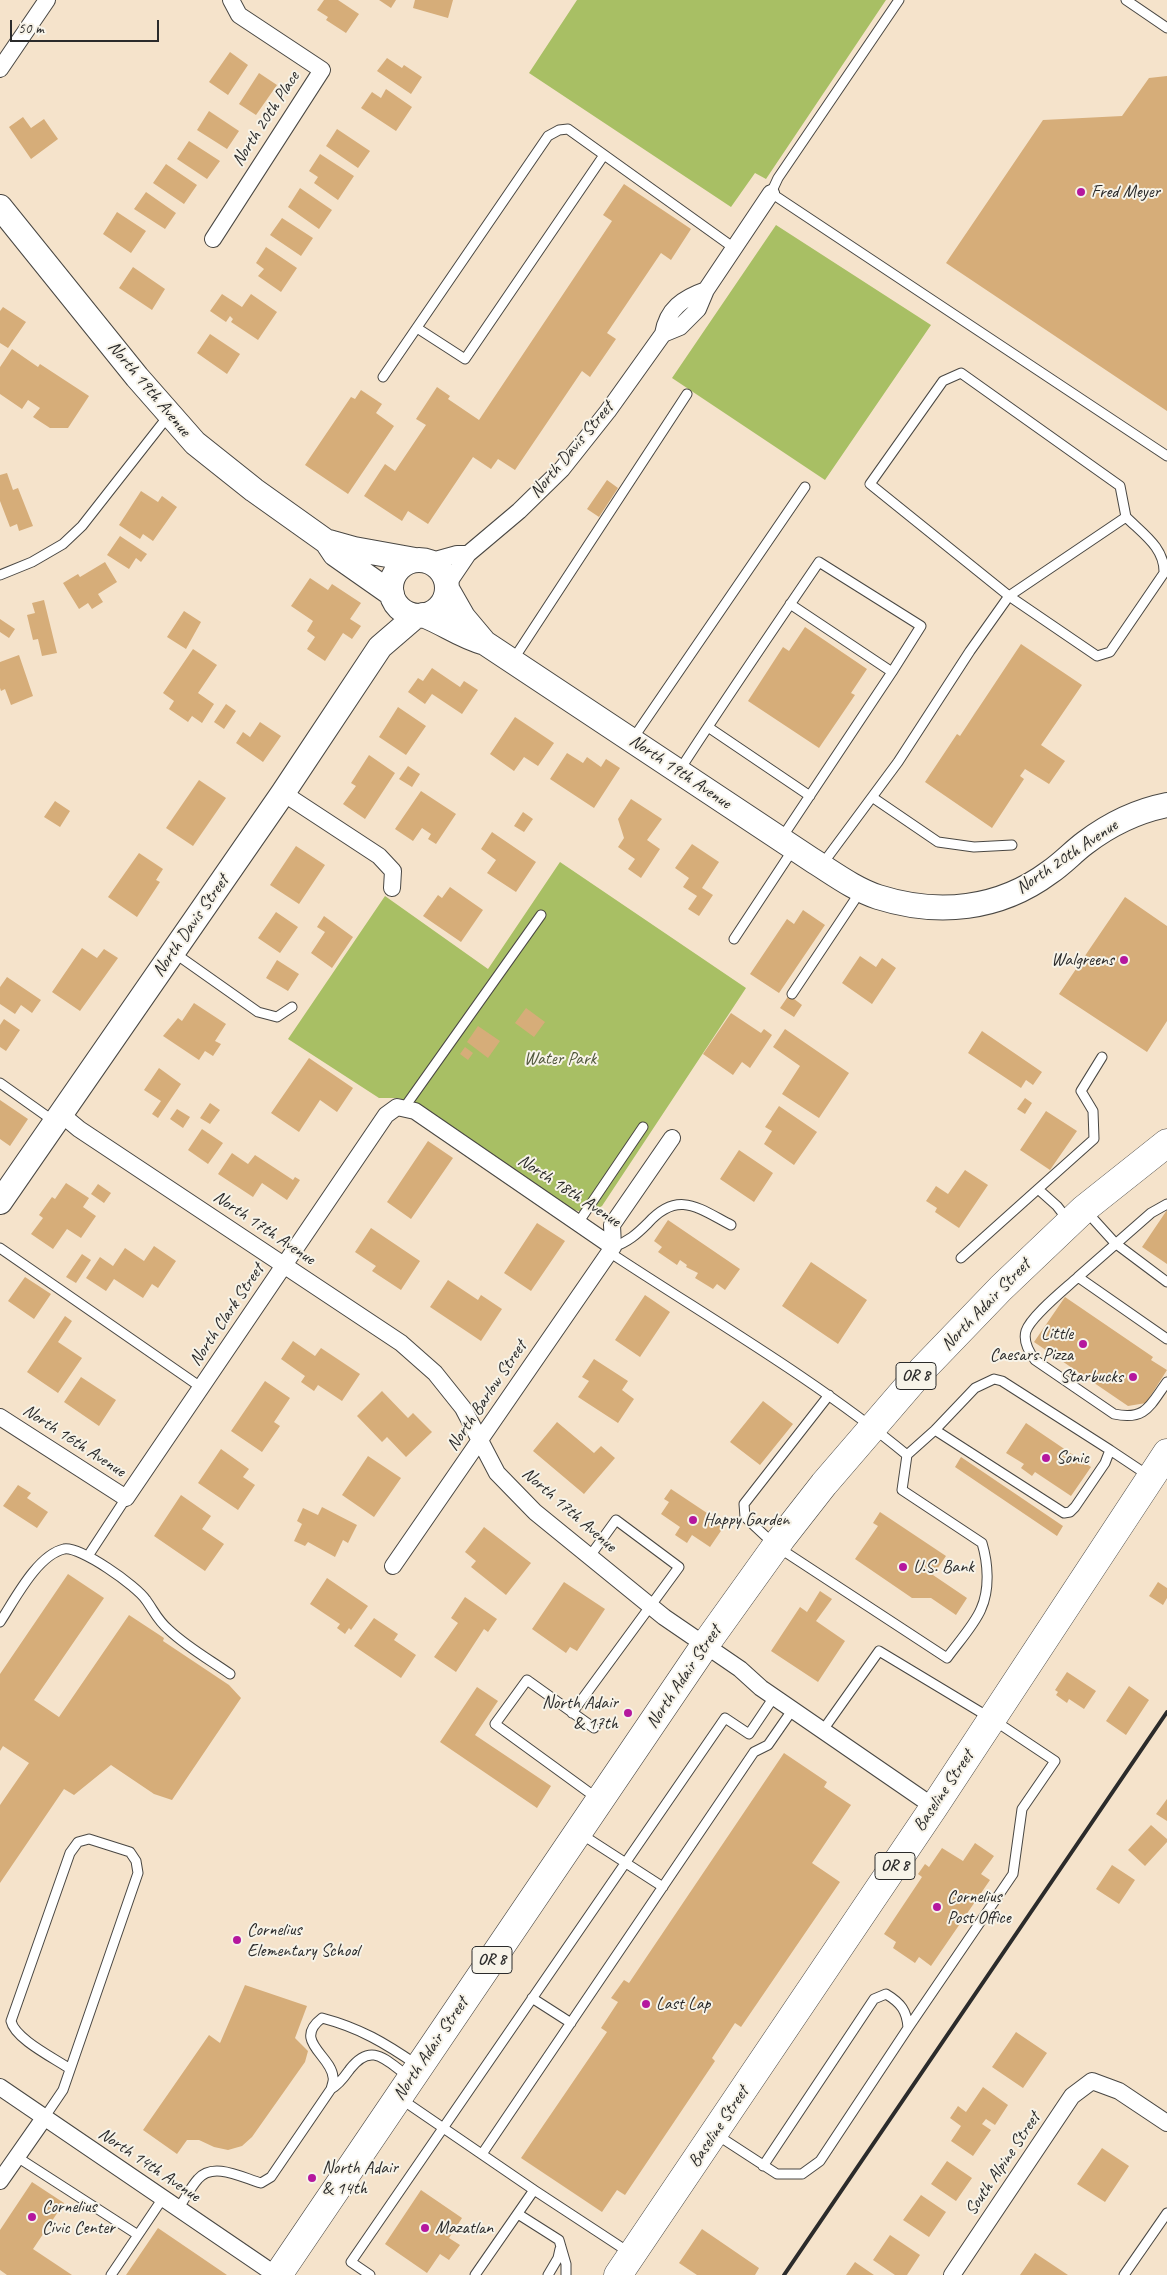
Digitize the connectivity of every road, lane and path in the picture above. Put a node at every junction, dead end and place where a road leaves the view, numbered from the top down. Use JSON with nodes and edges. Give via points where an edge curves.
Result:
{"nodes":[{"id":1,"x":47,"y":0,"type":"edge"},
{"id":2,"x":230,"y":0,"type":"edge"},
{"id":3,"x":899,"y":0,"type":"edge"},
{"id":4,"x":1126,"y":0,"type":"edge"},
{"id":5,"x":1167,"y":28,"type":"edge"},
{"id":6,"x":0,"y":69,"type":"edge"},
{"id":7,"x":604,"y":155,"type":"junction"},
{"id":8,"x":771,"y":193,"type":"junction"},
{"id":9,"x":0,"y":207,"type":"edge"},
{"id":10,"x":213,"y":239,"type":"dead end"},
{"id":11,"x":734,"y":248,"type":"junction"},
{"id":12,"x":417,"y":328,"type":"junction"},
{"id":13,"x":383,"y":377,"type":"dead end"},
{"id":14,"x":687,"y":394,"type":"dead end"},
{"id":15,"x":169,"y":415,"type":"junction"},
{"id":16,"x":1167,"y":456,"type":"edge"},
{"id":17,"x":805,"y":487,"type":"dead end"},
{"id":18,"x":1126,"y":517,"type":"junction"},
{"id":19,"x":327,"y":542,"type":"junction"},
{"id":20,"x":468,"y":554,"type":"junction"},
{"id":21,"x":421,"y":561,"type":"junction"},
{"id":22,"x":0,"y":575,"type":"edge"},
{"id":23,"x":447,"y":587,"type":"junction"},
{"id":24,"x":392,"y":596,"type":"junction"},
{"id":25,"x":1009,"y":596,"type":"junction"},
{"id":26,"x":790,"y":604,"type":"junction"},
{"id":27,"x":420,"y":616,"type":"junction"},
{"id":28,"x":485,"y":643,"type":"junction"},
{"id":29,"x":380,"y":647,"type":"junction"},
{"id":30,"x":513,"y":661,"type":"junction"},
{"id":31,"x":892,"y":672,"type":"junction"},
{"id":32,"x":708,"y":727,"type":"junction"},
{"id":33,"x":632,"y":740,"type":"junction"},
{"id":34,"x":679,"y":772,"type":"junction"},
{"id":35,"x":283,"y":794,"type":"junction"},
{"id":36,"x":810,"y":796,"type":"junction"},
{"id":37,"x":872,"y":797,"type":"junction"},
{"id":38,"x":1167,"y":805,"type":"edge"},
{"id":39,"x":788,"y":844,"type":"junction"},
{"id":40,"x":1012,"y":845,"type":"dead end"},
{"id":41,"x":821,"y":866,"type":"junction"},
{"id":42,"x":392,"y":888,"type":"dead end"},
{"id":43,"x":870,"y":893,"type":"junction"},
{"id":44,"x":541,"y":915,"type":"dead end"},
{"id":45,"x":734,"y":939,"type":"dead end"},
{"id":46,"x":173,"y":952,"type":"junction"},
{"id":47,"x":792,"y":994,"type":"dead end"},
{"id":48,"x":292,"y":1006,"type":"dead end"},
{"id":49,"x":1102,"y":1057,"type":"dead end"},
{"id":50,"x":0,"y":1083,"type":"edge"},
{"id":51,"x":401,"y":1108,"type":"junction"},
{"id":52,"x":58,"y":1118,"type":"junction"},
{"id":53,"x":643,"y":1127,"type":"dead end"},
{"id":54,"x":672,"y":1138,"type":"dead end"},
{"id":55,"x":1167,"y":1144,"type":"edge"},
{"id":56,"x":1038,"y":1189,"type":"junction"},
{"id":57,"x":0,"y":1202,"type":"edge"},
{"id":58,"x":1167,"y":1204,"type":"edge"},
{"id":59,"x":1077,"y":1216,"type":"junction"},
{"id":60,"x":578,"y":1223,"type":"junction"},
{"id":61,"x":731,"y":1225,"type":"dead end"},
{"id":62,"x":1115,"y":1244,"type":"junction"},
{"id":63,"x":0,"y":1248,"type":"edge"},
{"id":64,"x":611,"y":1249,"type":"junction"},
{"id":65,"x":961,"y":1258,"type":"dead end"},
{"id":66,"x":284,"y":1266,"type":"junction"},
{"id":67,"x":1078,"y":1277,"type":"junction"},
{"id":68,"x":1167,"y":1282,"type":"edge"},
{"id":69,"x":1167,"y":1339,"type":"edge"},
{"id":70,"x":1167,"y":1382,"type":"edge"},
{"id":71,"x":202,"y":1388,"type":"junction"},
{"id":72,"x":829,"y":1396,"type":"junction"},
{"id":73,"x":0,"y":1417,"type":"edge"},
{"id":74,"x":872,"y":1426,"type":"junction"},
{"id":75,"x":935,"y":1430,"type":"junction"},
{"id":76,"x":480,"y":1442,"type":"junction"},
{"id":77,"x":1110,"y":1450,"type":"junction"},
{"id":78,"x":1167,"y":1453,"type":"edge"},
{"id":79,"x":907,"y":1455,"type":"junction"},
{"id":80,"x":1151,"y":1477,"type":"junction"},
{"id":81,"x":126,"y":1498,"type":"junction"},
{"id":82,"x":776,"y":1546,"type":"junction"},
{"id":83,"x":88,"y":1556,"type":"junction"},
{"id":84,"x":590,"y":1556,"type":"junction"},
{"id":85,"x":393,"y":1566,"type":"dead end"},
{"id":86,"x":650,"y":1606,"type":"junction"},
{"id":87,"x":0,"y":1622,"type":"edge"},
{"id":88,"x":705,"y":1645,"type":"junction"},
{"id":89,"x":230,"y":1674,"type":"dead end"},
{"id":90,"x":774,"y":1696,"type":"junction"},
{"id":91,"x":793,"y":1710,"type":"junction"},
{"id":92,"x":572,"y":1713,"type":"junction"},
{"id":93,"x":992,"y":1719,"type":"junction"},
{"id":94,"x":594,"y":1728,"type":"dead end"},
{"id":95,"x":823,"y":1730,"type":"junction"},
{"id":96,"x":600,"y":1801,"type":"junction"},
{"id":97,"x":934,"y":1807,"type":"junction"},
{"id":98,"x":578,"y":1832,"type":"junction"},
{"id":99,"x":625,"y":1863,"type":"junction"},
{"id":100,"x":663,"y":1887,"type":"junction"},
{"id":101,"x":532,"y":1998,"type":"junction"},
{"id":102,"x":571,"y":2023,"type":"junction"},
{"id":103,"x":908,"y":2028,"type":"junction"},
{"id":104,"x":70,"y":2069,"type":"junction"},
{"id":105,"x":410,"y":2081,"type":"junction"},
{"id":106,"x":0,"y":2088,"type":"edge"},
{"id":107,"x":332,"y":2089,"type":"junction"},
{"id":108,"x":44,"y":2118,"type":"junction"},
{"id":109,"x":1167,"y":2123,"type":"edge"},
{"id":110,"x":443,"y":2128,"type":"junction"},
{"id":111,"x":714,"y":2134,"type":"junction"},
{"id":112,"x":482,"y":2154,"type":"junction"},
{"id":113,"x":18,"y":2156,"type":"junction"},
{"id":114,"x":763,"y":2166,"type":"junction"},
{"id":115,"x":0,"y":2182,"type":"edge"},
{"id":116,"x":534,"y":2190,"type":"junction"},
{"id":117,"x":163,"y":2198,"type":"junction"},
{"id":118,"x":178,"y":2209,"type":"junction"},
{"id":119,"x":1167,"y":2212,"type":"edge"},
{"id":120,"x":518,"y":2214,"type":"junction"},
{"id":121,"x":138,"y":2235,"type":"junction"},
{"id":122,"x":560,"y":2248,"type":"junction"},
{"id":123,"x":625,"y":2265,"type":"edge"},
{"id":124,"x":112,"y":2275,"type":"edge"},
{"id":125,"x":277,"y":2275,"type":"edge"},
{"id":126,"x":370,"y":2275,"type":"edge"},
{"id":127,"x":476,"y":2275,"type":"edge"},
{"id":128,"x":548,"y":2275,"type":"edge"},
{"id":129,"x":566,"y":2275,"type":"edge"},
{"id":130,"x":952,"y":2275,"type":"edge"},
{"id":131,"x":1124,"y":2275,"type":"edge"}],
"edges":[{"from":1,"to":6,"type":"street"},
{"from":2,"to":10,"type":"street","name":"North 20th Place","via":[[239,15],[322,70]]},
{"from":3,"to":8,"type":"lane"},
{"from":4,"to":5,"type":"lane"},
{"from":7,"to":11,"type":"lane"},
{"from":7,"to":12,"type":"lane","via":[[568,129],[548,136]]},
{"from":7,"to":12,"type":"lane","via":[[465,359]]},
{"from":8,"to":11,"type":"street","name":"North Davis Street"},
{"from":8,"to":16,"type":"lane"},
{"from":9,"to":15,"type":"main road","name":"North 19th Avenue"},
{"from":11,"to":20,"type":"street","name":"North Davis Street","via":[[706,290],[698,309],[680,327],[663,334],[562,469]]},
{"from":12,"to":13,"type":"lane"},
{"from":14,"to":30,"type":"lane"},
{"from":15,"to":19,"type":"main road","name":"North 19th Avenue","via":[[205,452]]},
{"from":15,"to":22,"type":"lane","via":[[82,526],[63,544]]},
{"from":17,"to":33,"type":"lane"},
{"from":18,"to":25,"type":"lane"},
{"from":18,"to":25,"type":"lane","via":[[1159,549],[1164,573],[1110,652],[1097,656]]},
{"from":18,"to":25,"type":"lane","via":[[1120,486],[961,373],[944,381],[870,484]]},
{"from":19,"to":21,"type":"main road","name":"North 19th Avenue"},
{"from":19,"to":24,"type":"main road","name":"North 19th Avenue","via":[[335,554]]},
{"from":20,"to":21,"type":"street"},
{"from":20,"to":23,"type":"street","name":"North Davis Street"},
{"from":21,"to":23,"type":"main road","name":"North 19th Avenue","via":[[439,568]]},
{"from":21,"to":24,"type":"main road","via":[[398,570],[392,581]]},
{"from":23,"to":27,"type":"main road","via":[[440,607]]},
{"from":23,"to":28,"type":"main road","name":"North 19th Avenue","via":[[463,617]]},
{"from":24,"to":27,"type":"main road","name":"North 19th Avenue","via":[[402,610]]},
{"from":24,"to":29,"type":"main road"},
{"from":25,"to":37,"type":"lane"},
{"from":26,"to":31,"type":"lane"},
{"from":26,"to":31,"type":"lane","via":[[819,562],[920,626]]},
{"from":26,"to":32,"type":"lane"},
{"from":27,"to":28,"type":"main road","name":"North 19th Avenue","via":[[464,637]]},
{"from":27,"to":29,"type":"main road"},
{"from":28,"to":30,"type":"main road","name":"North 19th Avenue"},
{"from":29,"to":35,"type":"main road","name":"North Davis Street"},
{"from":30,"to":33,"type":"main road","name":"North 19th Avenue"},
{"from":31,"to":36,"type":"lane"},
{"from":32,"to":34,"type":"lane"},
{"from":32,"to":36,"type":"lane"},
{"from":33,"to":34,"type":"main road","name":"North 19th Avenue"},
{"from":34,"to":39,"type":"main road","name":"North 19th Avenue"},
{"from":35,"to":42,"type":"street","via":[[379,856],[393,871]]},
{"from":35,"to":46,"type":"main road","name":"North Davis Street"},
{"from":36,"to":39,"type":"lane"},
{"from":37,"to":40,"type":"lane","via":[[938,842],[974,847]]},
{"from":37,"to":41,"type":"lane"},
{"from":38,"to":43,"type":"main road","name":"North 20th Avenue","via":[[1114,824],[1025,888],[989,902],[939,909]]},
{"from":39,"to":41,"type":"main road","name":"North 19th Avenue"},
{"from":39,"to":45,"type":"lane"},
{"from":41,"to":43,"type":"main road","name":"North 19th Avenue"},
{"from":43,"to":47,"type":"lane"},
{"from":44,"to":51,"type":"lane"},
{"from":46,"to":48,"type":"lane","via":[[258,1012],[277,1017]]},
{"from":46,"to":52,"type":"main road","name":"North Davis Street"},
{"from":49,"to":56,"type":"lane","via":[[1081,1091],[1092,1111],[1094,1139]]},
{"from":50,"to":52,"type":"lane"},
{"from":51,"to":60,"type":"street","name":"North 18th Avenue","via":[[415,1111]]},
{"from":51,"to":66,"type":"street","name":"North Clark Street","via":[[386,1115]]},
{"from":52,"to":57,"type":"main road","name":"North Davis Street"},
{"from":52,"to":66,"type":"street","name":"North 17th Avenue"},
{"from":53,"to":60,"type":"lane"},
{"from":54,"to":64,"type":"street","name":"North 18th Avenue","via":[[612,1225]]},
{"from":55,"to":59,"type":"highway","name":"North Adair Street","number":"OR 8"},
{"from":56,"to":59,"type":"lane","via":[[1057,1206]]},
{"from":56,"to":65,"type":"lane"},
{"from":58,"to":62,"type":"lane","via":[[1151,1213]]},
{"from":59,"to":62,"type":"lane"},
{"from":59,"to":74,"type":"highway","name":"North Adair Street","number":"OR 8","via":[[1001,1288]]},
{"from":60,"to":64,"type":"street","name":"North 18th Avenue"},
{"from":61,"to":64,"type":"lane","via":[[694,1206],[674,1204],[660,1211],[634,1237]]},
{"from":62,"to":67,"type":"lane"},
{"from":62,"to":68,"type":"lane"},
{"from":63,"to":71,"type":"lane"},
{"from":64,"to":72,"type":"lane"},
{"from":64,"to":76,"type":"street","name":"North Barlow Street"},
{"from":66,"to":71,"type":"street","name":"North Clark Street"},
{"from":66,"to":76,"type":"street","name":"North 17th Avenue","via":[[401,1343],[435,1373],[463,1408]]},
{"from":67,"to":69,"type":"lane"},
{"from":67,"to":70,"type":"lane","via":[[1031,1322],[1025,1332],[1029,1352],[1035,1360],[1114,1414],[1124,1416],[1140,1415],[1146,1411]]},
{"from":71,"to":81,"type":"street","name":"North Clark Street"},
{"from":72,"to":74,"type":"lane"},
{"from":72,"to":82,"type":"lane","via":[[744,1504],[745,1517]]},
{"from":73,"to":81,"type":"street","name":"North 16th Avenue"},
{"from":74,"to":79,"type":"lane"},
{"from":74,"to":82,"type":"highway","name":"North Adair Street","number":"OR 8"},
{"from":75,"to":77,"type":"lane","via":[[974,1388],[994,1379]]},
{"from":75,"to":77,"type":"lane","via":[[1064,1513],[1076,1506]]},
{"from":75,"to":79,"type":"lane"},
{"from":76,"to":84,"type":"street","name":"North 17th Avenue","via":[[497,1473],[535,1512]]},
{"from":76,"to":85,"type":"street","name":"North Barlow Street"},
{"from":77,"to":80,"type":"lane"},
{"from":78,"to":80,"type":"highway","name":"Baseline Street","number":"OR 8"},
{"from":79,"to":82,"type":"lane","via":[[902,1490],[982,1543],[986,1557],[987,1585],[981,1610],[947,1658]]},
{"from":80,"to":93,"type":"highway","name":"Baseline Street","number":"OR 8"},
{"from":81,"to":83,"type":"lane"},
{"from":82,"to":88,"type":"highway","name":"North Adair Street","number":"OR 8"},
{"from":83,"to":87,"type":"lane","via":[[77,1550],[64,1549],[45,1559]]},
{"from":83,"to":89,"type":"lane","via":[[138,1590],[158,1620],[170,1631]]},
{"from":84,"to":86,"type":"street","name":"North 17th Avenue"},
{"from":84,"to":86,"type":"lane","via":[[616,1520],[679,1567]]},
{"from":86,"to":88,"type":"street","name":"North 17th Avenue"},
{"from":86,"to":92,"type":"lane"},
{"from":88,"to":90,"type":"street","name":"North 17th Avenue"},
{"from":88,"to":96,"type":"highway","name":"North Adair Street","number":"OR 8"},
{"from":90,"to":91,"type":"street","name":"North 17th Avenue"},
{"from":90,"to":99,"type":"lane","via":[[749,1734],[725,1718]]},
{"from":91,"to":95,"type":"street","name":"North 17th Avenue"},
{"from":91,"to":100,"type":"lane","via":[[768,1745],[754,1752]]},
{"from":92,"to":94,"type":"lane"},
{"from":92,"to":96,"type":"lane","via":[[527,1680],[495,1724]]},
{"from":93,"to":95,"type":"lane","via":[[879,1651]]},
{"from":93,"to":97,"type":"highway","name":"Baseline Street","number":"OR 8"},
{"from":93,"to":103,"type":"lane","via":[[1055,1761],[1022,1809],[1014,1874]]},
{"from":95,"to":97,"type":"street","name":"North 17th Avenue"},
{"from":96,"to":98,"type":"highway","name":"North Adair Street","number":"OR 8"},
{"from":97,"to":111,"type":"highway","name":"Baseline Street","number":"OR 8"},
{"from":98,"to":99,"type":"lane"},
{"from":98,"to":105,"type":"highway","name":"North Adair Street","number":"OR 8"},
{"from":99,"to":100,"type":"lane"},
{"from":99,"to":101,"type":"lane"},
{"from":100,"to":102,"type":"lane"},
{"from":101,"to":102,"type":"lane"},
{"from":101,"to":110,"type":"lane"},
{"from":102,"to":112,"type":"lane"},
{"from":103,"to":114,"type":"lane","via":[[820,2161],[802,2174],[777,2174]]},
{"from":103,"to":114,"type":"lane","via":[[907,2013],[896,2000],[886,1994],[874,1999]]},
{"from":104,"to":104,"type":"lane","via":[[138,1873],[130,1852],[89,1839],[78,1842],[70,1853],[11,2021],[19,2035]]},
{"from":104,"to":108,"type":"lane","via":[[63,2090]]},
{"from":105,"to":107,"type":"lane","via":[[376,2055],[366,2054]]},
{"from":105,"to":107,"type":"lane","via":[[379,2039],[347,2024],[322,2018],[310,2034],[312,2046],[333,2076]]},
{"from":105,"to":110,"type":"lane"},
{"from":105,"to":125,"type":"highway","name":"North Adair Street","number":"OR 8"},
{"from":106,"to":108,"type":"street","name":"North 14th Avenue"},
{"from":107,"to":118,"type":"lane","via":[[271,2177],[261,2182],[224,2171],[210,2172],[199,2177]]},
{"from":108,"to":113,"type":"street"},
{"from":108,"to":117,"type":"street","name":"North 14th Avenue"},
{"from":109,"to":130,"type":"street","name":"South Alpine Street","via":[[1119,2090],[1092,2081],[1072,2096]]},
{"from":110,"to":112,"type":"lane"},
{"from":110,"to":126,"type":"lane","via":[[351,2262]]},
{"from":111,"to":114,"type":"lane"},
{"from":111,"to":123,"type":"highway","name":"Baseline Street","number":"OR 8"},
{"from":112,"to":116,"type":"lane"},
{"from":113,"to":115,"type":"street"},
{"from":113,"to":121,"type":"lane"},
{"from":116,"to":120,"type":"lane"},
{"from":116,"to":123,"type":"lane"},
{"from":117,"to":118,"type":"street","name":"North 14th Avenue"},
{"from":117,"to":121,"type":"lane"},
{"from":118,"to":125,"type":"street","name":"North 14th Avenue"},
{"from":119,"to":131,"type":"lane"},
{"from":120,"to":122,"type":"lane","via":[[559,2240]]},
{"from":120,"to":127,"type":"lane"},
{"from":121,"to":124,"type":"lane"},
{"from":122,"to":128,"type":"lane"},
{"from":122,"to":129,"type":"lane"}]}
